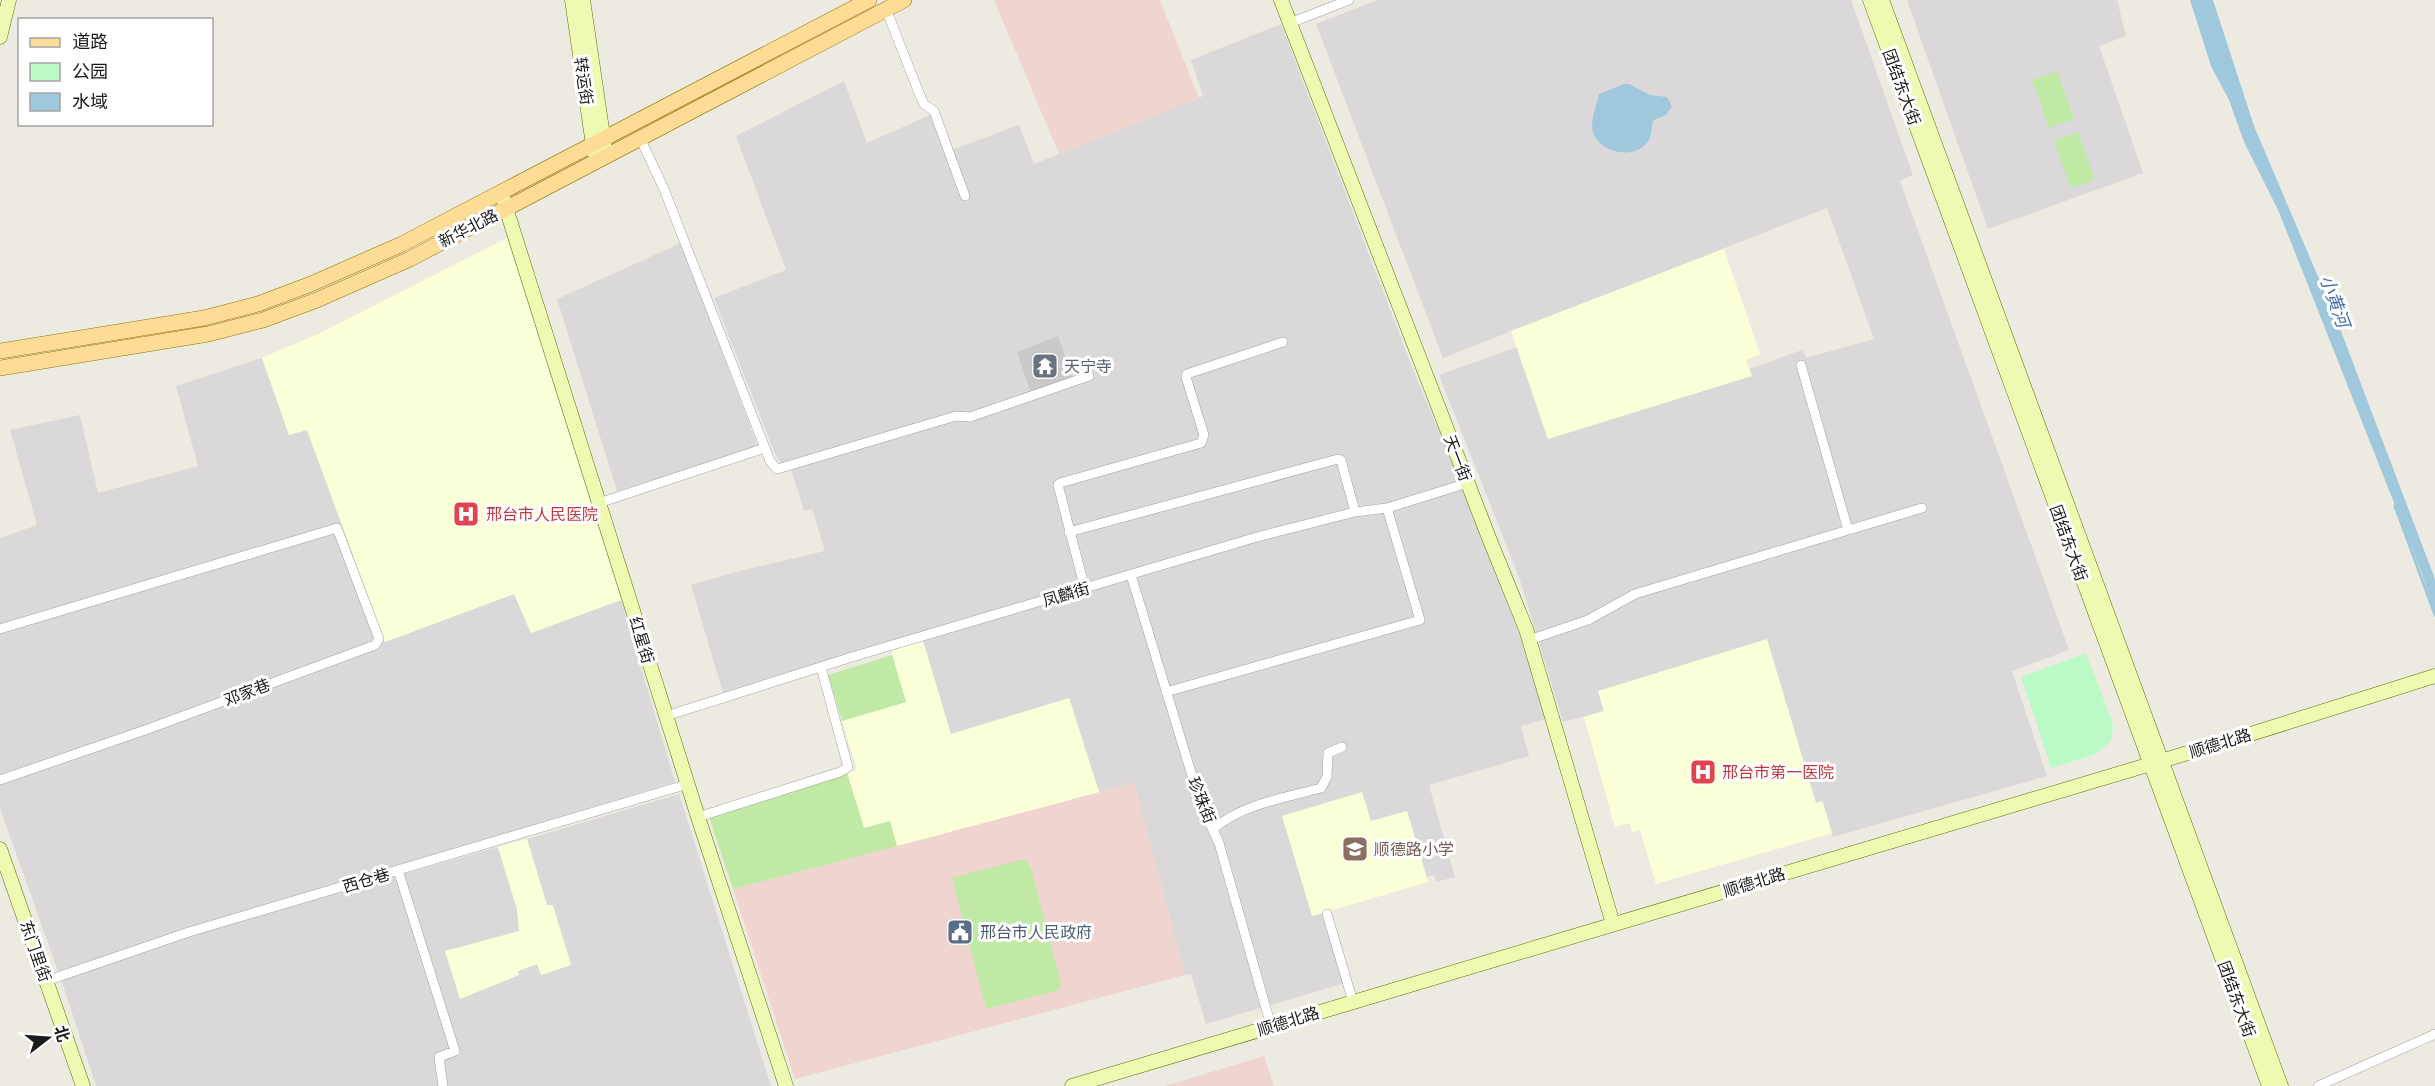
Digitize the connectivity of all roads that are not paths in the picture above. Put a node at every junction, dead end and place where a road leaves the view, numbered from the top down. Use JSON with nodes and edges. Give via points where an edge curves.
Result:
{"nodes":[{"id":1,"x":9,"y":0,"type":"edge"},
{"id":2,"x":572,"y":0,"type":"edge"},
{"id":3,"x":583,"y":0,"type":"edge"},
{"id":4,"x":869,"y":0,"type":"edge"},
{"id":5,"x":904,"y":0,"type":"edge"},
{"id":6,"x":1281,"y":0,"type":"edge"},
{"id":7,"x":1349,"y":0,"type":"edge"},
{"id":8,"x":1870,"y":0,"type":"edge"},
{"id":9,"x":1882,"y":0,"type":"edge"},
{"id":10,"x":886,"y":9,"type":"junction"},
{"id":11,"x":1290,"y":22,"type":"junction"},
{"id":12,"x":0,"y":37,"type":"edge"},
{"id":13,"x":640,"y":138,"type":"junction"},
{"id":14,"x":598,"y":142,"type":"junction"},
{"id":15,"x":601,"y":159,"type":"junction"},
{"id":16,"x":501,"y":192,"type":"junction"},
{"id":17,"x":965,"y":196,"type":"dead end"},
{"id":18,"x":506,"y":208,"type":"junction"},
{"id":19,"x":1283,"y":342,"type":"dead end"},
{"id":20,"x":0,"y":351,"type":"edge"},
{"id":21,"x":1802,"y":365,"type":"dead end"},
{"id":22,"x":0,"y":368,"type":"edge"},
{"id":23,"x":1089,"y":376,"type":"dead end"},
{"id":24,"x":765,"y":448,"type":"junction"},
{"id":25,"x":1468,"y":483,"type":"junction"},
{"id":26,"x":599,"y":503,"type":"junction"},
{"id":27,"x":1387,"y":508,"type":"junction"},
{"id":28,"x":1922,"y":508,"type":"dead end"},
{"id":29,"x":1355,"y":512,"type":"junction"},
{"id":30,"x":1848,"y":531,"type":"junction"},
{"id":31,"x":1069,"y":532,"type":"junction"},
{"id":32,"x":1131,"y":575,"type":"junction"},
{"id":33,"x":1085,"y":589,"type":"junction"},
{"id":34,"x":0,"y":629,"type":"edge"},
{"id":35,"x":1529,"y":639,"type":"junction"},
{"id":36,"x":820,"y":667,"type":"junction"},
{"id":37,"x":2435,"y":676,"type":"edge"},
{"id":38,"x":1166,"y":692,"type":"junction"},
{"id":39,"x":666,"y":716,"type":"junction"},
{"id":40,"x":1342,"y":747,"type":"dead end"},
{"id":41,"x":2156,"y":763,"type":"junction"},
{"id":42,"x":0,"y":780,"type":"edge"},
{"id":43,"x":688,"y":784,"type":"junction"},
{"id":44,"x":698,"y":817,"type":"junction"},
{"id":45,"x":1213,"y":829,"type":"junction"},
{"id":46,"x":0,"y":849,"type":"edge"},
{"id":47,"x":398,"y":870,"type":"junction"},
{"id":48,"x":1327,"y":914,"type":"dead end"},
{"id":49,"x":1613,"y":924,"type":"junction"},
{"id":50,"x":46,"y":981,"type":"junction"},
{"id":51,"x":1353,"y":1002,"type":"junction"},
{"id":52,"x":1271,"y":1026,"type":"junction"},
{"id":53,"x":2435,"y":1034,"type":"edge"},
{"id":54,"x":83,"y":1086,"type":"edge"},
{"id":55,"x":443,"y":1086,"type":"edge"},
{"id":56,"x":786,"y":1086,"type":"edge"},
{"id":57,"x":1072,"y":1086,"type":"edge"},
{"id":58,"x":2269,"y":1086,"type":"edge"},
{"id":59,"x":2281,"y":1086,"type":"edge"},
{"id":60,"x":2318,"y":1086,"type":"edge"}],
"edges":[{"from":1,"to":12,"type":"street"},
{"from":2,"to":14,"type":"street","name":"转运街"},
{"from":3,"to":14,"type":"street","name":"转运街"},
{"from":4,"to":14,"type":"main road","name":"新华北路"},
{"from":5,"to":10,"type":"main road","name":"新华北路"},
{"from":6,"to":11,"type":"street","name":"天一街"},
{"from":7,"to":11,"type":"street"},
{"from":8,"to":41,"type":"street","name":"团结东大街"},
{"from":9,"to":41,"type":"street","name":"团结东大街"},
{"from":10,"to":13,"type":"main road","name":"新华北路"},
{"from":10,"to":17,"type":"street","via":[[921,98],[934,111]]},
{"from":11,"to":25,"type":"street","name":"天一街"},
{"from":13,"to":15,"type":"main road","name":"新华北路"},
{"from":13,"to":24,"type":"street","via":[[664,189]]},
{"from":14,"to":15,"type":"street","name":"转运街"},
{"from":14,"to":16,"type":"main road","name":"新华北路"},
{"from":15,"to":18,"type":"main road","name":"新华北路"},
{"from":16,"to":18,"type":"street","name":"红星街"},
{"from":16,"to":20,"type":"main road","name":"新华北路","via":[[375,257],[266,301],[179,323]]},
{"from":18,"to":22,"type":"main road","name":"新华北路","via":[[372,277],[262,320],[182,340]]},
{"from":18,"to":26,"type":"street","name":"红星街"},
{"from":19,"to":31,"type":"street","via":[[1185,376],[1204,435],[1201,443],[1060,483],[1057,490]]},
{"from":21,"to":30,"type":"street"},
{"from":23,"to":24,"type":"street","via":[[970,417],[956,416],[780,469],[773,466]]},
{"from":24,"to":26,"type":"street"},
{"from":25,"to":27,"type":"street","name":"凤麟街"},
{"from":25,"to":35,"type":"street","name":"天一街"},
{"from":26,"to":39,"type":"street","name":"红星街"},
{"from":27,"to":29,"type":"street","name":"凤麟街"},
{"from":27,"to":38,"type":"street","via":[[1420,620]]},
{"from":28,"to":30,"type":"street"},
{"from":29,"to":31,"type":"street","via":[[1338,459]]},
{"from":29,"to":32,"type":"street","name":"凤麟街"},
{"from":30,"to":35,"type":"street","via":[[1635,594],[1588,620]]},
{"from":31,"to":33,"type":"street"},
{"from":32,"to":33,"type":"street","name":"凤麟街"},
{"from":32,"to":38,"type":"street","name":"珍珠街"},
{"from":33,"to":36,"type":"street","name":"凤麟街"},
{"from":34,"to":42,"type":"street","name":"邓家巷","via":[[338,528],[378,633],[375,645]]},
{"from":35,"to":49,"type":"street","name":"天一街"},
{"from":36,"to":39,"type":"street","name":"凤麟街"},
{"from":36,"to":44,"type":"street","via":[[848,766],[840,772]]},
{"from":37,"to":41,"type":"street","name":"顺德北路"},
{"from":38,"to":45,"type":"street","name":"珍珠街","via":[[1200,802]]},
{"from":39,"to":43,"type":"street","name":"红星街"},
{"from":40,"to":45,"type":"street","via":[[1328,753],[1327,777],[1321,788],[1240,812]]},
{"from":41,"to":49,"type":"street","name":"顺德北路"},
{"from":41,"to":58,"type":"street","name":"团结东大街"},
{"from":41,"to":59,"type":"street","name":"团结东大街"},
{"from":43,"to":44,"type":"street","name":"红星街"},
{"from":43,"to":47,"type":"street","name":"西仓巷"},
{"from":44,"to":56,"type":"street","name":"红星街"},
{"from":45,"to":52,"type":"street","name":"珍珠街"},
{"from":46,"to":50,"type":"street","name":"东门里街"},
{"from":47,"to":50,"type":"street","name":"西仓巷"},
{"from":47,"to":55,"type":"street","via":[[455,1051],[439,1057]]},
{"from":48,"to":51,"type":"street"},
{"from":49,"to":51,"type":"street","name":"顺德北路"},
{"from":50,"to":54,"type":"street","name":"东门里街"},
{"from":51,"to":52,"type":"street","name":"顺德北路"},
{"from":52,"to":57,"type":"street","name":"顺德北路"},
{"from":53,"to":60,"type":"street"}]}
